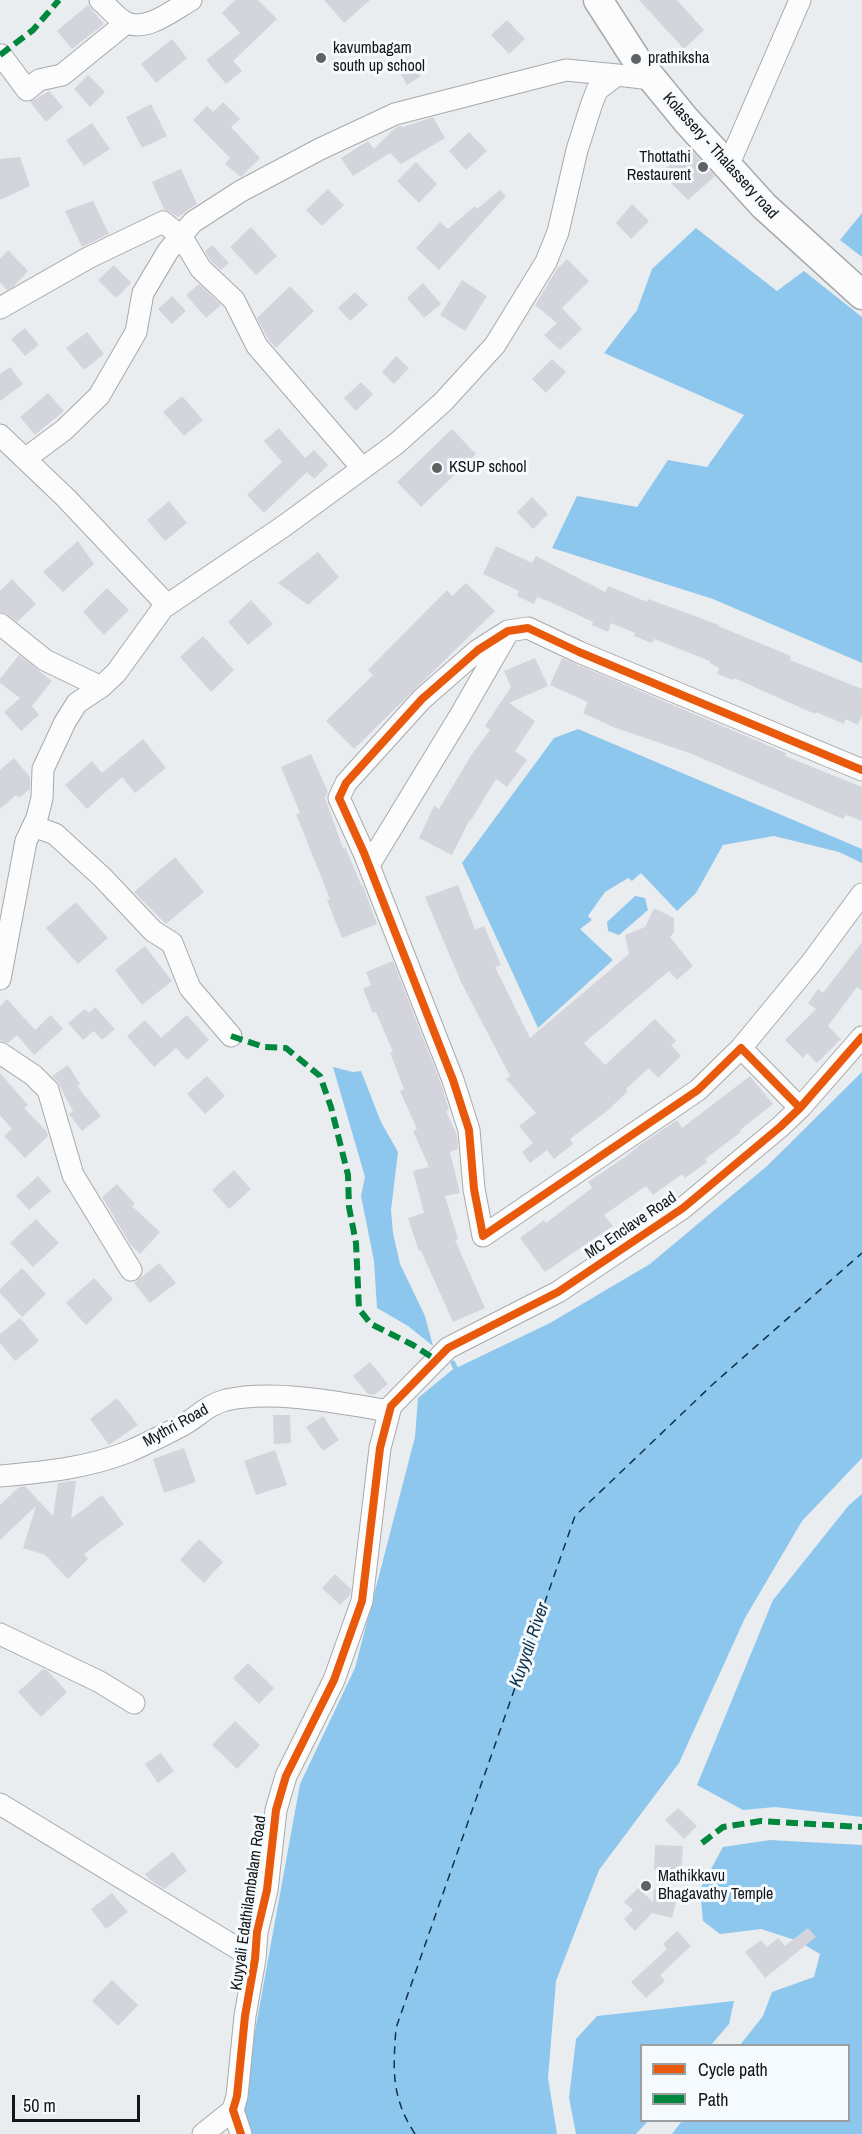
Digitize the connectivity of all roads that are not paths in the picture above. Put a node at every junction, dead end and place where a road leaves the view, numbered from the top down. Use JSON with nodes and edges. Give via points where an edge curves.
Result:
{"nodes":[{"id":1,"x":100,"y":0,"type":"edge"},
{"id":2,"x":191,"y":0,"type":"edge"},
{"id":3,"x":598,"y":0,"type":"edge"},
{"id":4,"x":800,"y":0,"type":"edge"},
{"id":5,"x":126,"y":23,"type":"junction"},
{"id":6,"x":1,"y":55,"type":"edge"},
{"id":7,"x":616,"y":75,"type":"junction"},
{"id":8,"x":651,"y":79,"type":"junction"},
{"id":9,"x":728,"y":166,"type":"junction"},
{"id":10,"x":181,"y":236,"type":"junction"},
{"id":11,"x":862,"y":295,"type":"edge"},
{"id":12,"x":0,"y":308,"type":"edge"},
{"id":13,"x":0,"y":435,"type":"edge"},
{"id":14,"x":25,"y":459,"type":"junction"},
{"id":15,"x":362,"y":468,"type":"junction"},
{"id":16,"x":167,"y":605,"type":"junction"},
{"id":17,"x":0,"y":624,"type":"edge"},
{"id":18,"x":508,"y":631,"type":"junction"},
{"id":19,"x":101,"y":687,"type":"junction"},
{"id":20,"x":862,"y":770,"type":"edge"},
{"id":21,"x":33,"y":826,"type":"junction"},
{"id":22,"x":369,"y":865,"type":"junction"},
{"id":23,"x":861,"y":897,"type":"edge"},
{"id":24,"x":0,"y":979,"type":"edge"},
{"id":25,"x":231,"y":1036,"type":"dead end"},
{"id":26,"x":862,"y":1037,"type":"edge"},
{"id":27,"x":741,"y":1048,"type":"junction"},
{"id":28,"x":0,"y":1053,"type":"edge"},
{"id":29,"x":800,"y":1108,"type":"junction"},
{"id":30,"x":131,"y":1270,"type":"dead end"},
{"id":31,"x":390,"y":1408,"type":"junction"},
{"id":32,"x":0,"y":1476,"type":"edge"},
{"id":33,"x":0,"y":1634,"type":"edge"},
{"id":34,"x":134,"y":1703,"type":"dead end"},
{"id":35,"x":0,"y":1804,"type":"edge"},
{"id":36,"x":255,"y":1959,"type":"junction"},
{"id":37,"x":233,"y":2110,"type":"junction"},
{"id":38,"x":203,"y":2134,"type":"edge"},
{"id":39,"x":241,"y":2134,"type":"edge"}],
"edges":[{"from":1,"to":5,"type":"street"},
{"from":2,"to":5,"type":"street","via":[[143,25]]},
{"from":3,"to":8,"type":"main road","name":"Kolassery - Thalassery road"},
{"from":4,"to":9,"type":"street"},
{"from":5,"to":6,"type":"street","via":[[62,75],[39,80],[27,90]]},
{"from":7,"to":8,"type":"street"},
{"from":7,"to":10,"type":"street","via":[[566,70],[395,114],[240,191],[193,222]]},
{"from":7,"to":15,"type":"street","via":[[597,90],[591,106],[558,232],[546,262],[495,345],[443,402]]},
{"from":8,"to":9,"type":"main road","name":"Kolassery - Thalassery road"},
{"from":9,"to":11,"type":"main road","name":"Kolassery - Thalassery road","via":[[764,206]]},
{"from":10,"to":12,"type":"street","via":[[163,222],[88,258]]},
{"from":10,"to":14,"type":"street","via":[[168,250],[143,293],[136,332],[99,396],[64,430]]},
{"from":10,"to":15,"type":"street","via":[[201,269],[234,300],[257,346]]},
{"from":13,"to":14,"type":"street"},
{"from":14,"to":16,"type":"street"},
{"from":15,"to":16,"type":"street"},
{"from":16,"to":19,"type":"street"},
{"from":17,"to":19,"type":"street","via":[[45,660]]},
{"from":18,"to":20,"type":"street","via":[[528,628]]},
{"from":18,"to":22,"type":"street"},
{"from":18,"to":22,"type":"street","via":[[478,650],[422,699],[346,783],[339,798]]},
{"from":19,"to":21,"type":"street","via":[[77,703],[65,722],[43,769],[42,798]]},
{"from":21,"to":24,"type":"street","via":[[26,841]]},
{"from":21,"to":25,"type":"street","via":[[56,834],[153,931],[172,943],[190,988]]},
{"from":22,"to":27,"type":"street","via":[[469,1130],[483,1236],[698,1090]]},
{"from":23,"to":27,"type":"street"},
{"from":26,"to":29,"type":"street","name":"MC Enclave Road"},
{"from":27,"to":29,"type":"street"},
{"from":28,"to":30,"type":"street","via":[[48,1090],[74,1175]]},
{"from":29,"to":31,"type":"street","name":"MC Enclave Road","via":[[683,1208],[558,1292],[448,1348]]},
{"from":31,"to":32,"type":"street","name":"Mythri Road","via":[[267,1395],[228,1400],[210,1405],[185,1424],[129,1452],[90,1464]]},
{"from":31,"to":36,"type":"street","name":"Kuyyali Edathilambalam Road","via":[[380,1448],[362,1601],[334,1680],[286,1776],[276,1810]]},
{"from":33,"to":34,"type":"street","via":[[100,1682]]},
{"from":35,"to":36,"type":"street"},
{"from":36,"to":37,"type":"street","name":"Kuyyali Edathilambalam Road"},
{"from":37,"to":38,"type":"street"},
{"from":37,"to":39,"type":"street","name":"Kuyyali Edathilambalam Road"}]}
